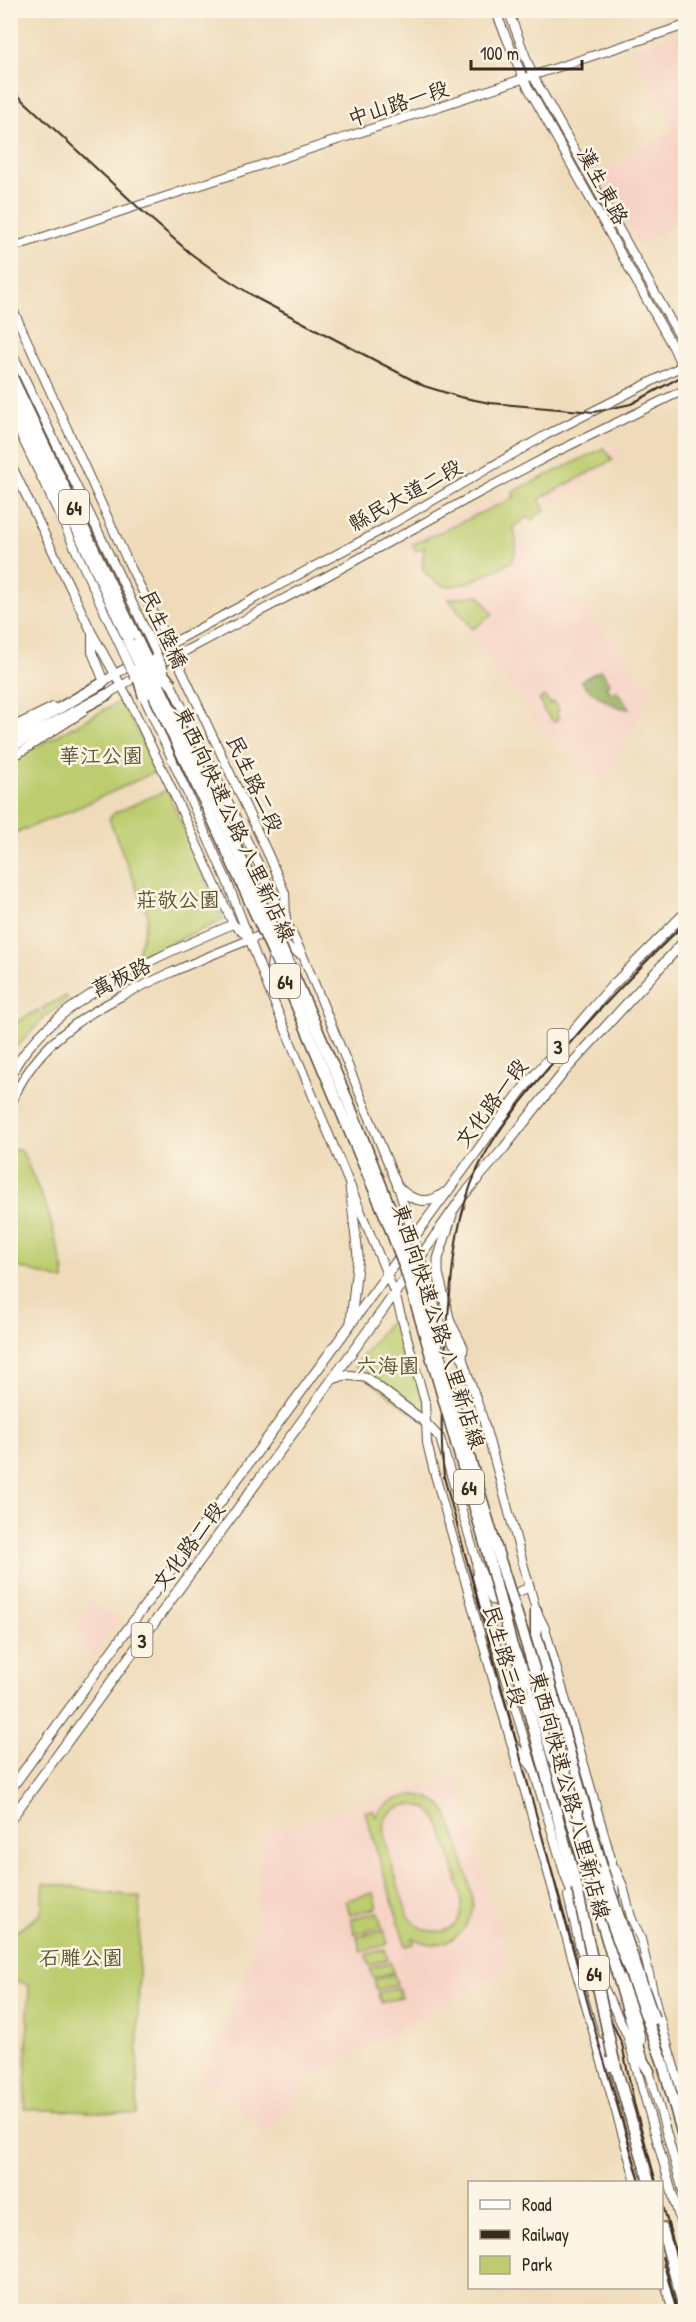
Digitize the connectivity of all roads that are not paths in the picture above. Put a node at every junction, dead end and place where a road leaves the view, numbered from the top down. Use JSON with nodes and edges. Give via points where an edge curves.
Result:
{"nodes":[{"id":1,"x":495,"y":10,"type":"edge"},
{"id":2,"x":508,"y":10,"type":"edge"},
{"id":3,"x":686,"y":25,"type":"edge"},
{"id":4,"x":533,"y":76,"type":"junction"},
{"id":5,"x":524,"y":80,"type":"junction"},
{"id":6,"x":10,"y":248,"type":"edge"},
{"id":7,"x":10,"y":303,"type":"edge"},
{"id":8,"x":10,"y":318,"type":"edge"},
{"id":9,"x":26,"y":338,"type":"junction"},
{"id":10,"x":10,"y":348,"type":"edge"},
{"id":11,"x":686,"y":348,"type":"edge"},
{"id":12,"x":683,"y":365,"type":"edge"},
{"id":13,"x":10,"y":372,"type":"edge"},
{"id":14,"x":686,"y":375,"type":"edge"},
{"id":15,"x":686,"y":389,"type":"edge"},
{"id":16,"x":10,"y":393,"type":"edge"},
{"id":17,"x":10,"y":414,"type":"edge"},
{"id":18,"x":10,"y":462,"type":"edge"},
{"id":19,"x":92,"y":633,"type":"junction"},
{"id":20,"x":133,"y":642,"type":"junction"},
{"id":21,"x":169,"y":644,"type":"junction"},
{"id":22,"x":175,"y":656,"type":"junction"},
{"id":23,"x":115,"y":674,"type":"junction"},
{"id":24,"x":103,"y":683,"type":"junction"},
{"id":25,"x":171,"y":684,"type":"junction"},
{"id":26,"x":122,"y":686,"type":"junction"},
{"id":27,"x":108,"y":694,"type":"junction"},
{"id":28,"x":144,"y":697,"type":"junction"},
{"id":29,"x":49,"y":721,"type":"junction"},
{"id":30,"x":10,"y":728,"type":"edge"},
{"id":31,"x":10,"y":737,"type":"edge"},
{"id":32,"x":10,"y":747,"type":"edge"},
{"id":33,"x":10,"y":759,"type":"edge"},
{"id":34,"x":686,"y":912,"type":"edge"},
{"id":35,"x":233,"y":924,"type":"junction"},
{"id":36,"x":286,"y":925,"type":"junction"},
{"id":37,"x":250,"y":939,"type":"junction"},
{"id":38,"x":686,"y":939,"type":"edge"},
{"id":39,"x":303,"y":958,"type":"junction"},
{"id":40,"x":269,"y":990,"type":"junction"},
{"id":41,"x":10,"y":1077,"type":"edge"},
{"id":42,"x":10,"y":1108,"type":"edge"},
{"id":43,"x":350,"y":1186,"type":"junction"},
{"id":44,"x":398,"y":1187,"type":"junction"},
{"id":45,"x":446,"y":1192,"type":"junction"},
{"id":46,"x":455,"y":1207,"type":"junction"},
{"id":47,"x":413,"y":1239,"type":"junction"},
{"id":48,"x":420,"y":1256,"type":"junction"},
{"id":49,"x":387,"y":1274,"type":"junction"},
{"id":50,"x":395,"y":1294,"type":"junction"},
{"id":51,"x":351,"y":1324,"type":"junction"},
{"id":52,"x":462,"y":1357,"type":"junction"},
{"id":53,"x":333,"y":1379,"type":"junction"},
{"id":54,"x":425,"y":1422,"type":"junction"},
{"id":55,"x":476,"y":1559,"type":"junction"},
{"id":56,"x":530,"y":1587,"type":"junction"},
{"id":57,"x":536,"y":1610,"type":"junction"},
{"id":58,"x":524,"y":1642,"type":"junction"},
{"id":59,"x":512,"y":1646,"type":"junction"},
{"id":60,"x":511,"y":1742,"type":"junction"},
{"id":61,"x":535,"y":1771,"type":"junction"},
{"id":62,"x":10,"y":1790,"type":"edge"},
{"id":63,"x":10,"y":1820,"type":"edge"},
{"id":64,"x":612,"y":1862,"type":"junction"},
{"id":65,"x":588,"y":1886,"type":"junction"},
{"id":66,"x":596,"y":2038,"type":"junction"},
{"id":67,"x":632,"y":2050,"type":"junction"},
{"id":68,"x":662,"y":2061,"type":"junction"},
{"id":69,"x":648,"y":2071,"type":"junction"},
{"id":70,"x":686,"y":2107,"type":"edge"},
{"id":71,"x":686,"y":2147,"type":"edge"},
{"id":72,"x":636,"y":2181,"type":"edge"},
{"id":73,"x":644,"y":2181,"type":"edge"},
{"id":74,"x":649,"y":2181,"type":"edge"},
{"id":75,"x":686,"y":2202,"type":"edge"},
{"id":76,"x":663,"y":2232,"type":"edge"},
{"id":77,"x":686,"y":2242,"type":"edge"},
{"id":78,"x":663,"y":2247,"type":"edge"},
{"id":79,"x":663,"y":2275,"type":"edge"},
{"id":80,"x":673,"y":2312,"type":"edge"},
{"id":81,"x":683,"y":2312,"type":"edge"}],
"edges":[{"from":1,"to":5,"type":"main road","name":"漢生東路"},
{"from":2,"to":4,"type":"main road","name":"漢生東路"},
{"from":3,"to":4,"type":"main road","name":"中山路一段"},
{"from":4,"to":5,"type":"main road","name":"中山路一段"},
{"from":4,"to":11,"type":"main road","name":"漢生東路"},
{"from":5,"to":6,"type":"main road","name":"中山路一段"},
{"from":5,"to":12,"type":"main road","name":"漢生東路"},
{"from":7,"to":9,"type":"main road","name":"民生路二段"},
{"from":8,"to":9,"type":"main road","name":"民生路二段"},
{"from":9,"to":21,"type":"main road","name":"民生路二段"},
{"from":10,"to":25,"type":"main road","name":"民生陸橋","bridge":true},
{"from":12,"to":14,"type":"main road","name":"漢生東路"},
{"from":12,"to":21,"type":"main road","name":"縣民大道二段","via":[[546,435],[387,527]]},
{"from":13,"to":20,"type":"highway","name":"東西向快速公路 八里新店線","number":"64"},
{"from":15,"to":22,"type":"main road","name":"縣民大道二段","via":[[471,497]]},
{"from":16,"to":20,"type":"highway","name":"東西向快速公路 八里新店線","number":"64"},
{"from":17,"to":28,"type":"main road","bridge":true},
{"from":18,"to":19,"type":"main road"},
{"from":19,"to":23,"type":"main road"},
{"from":19,"to":24,"type":"main road","via":[[93,652]]},
{"from":20,"to":25,"type":"highway","bridge":true},
{"from":20,"to":28,"type":"highway","bridge":true},
{"from":20,"to":58,"type":"highway","name":"東西向快速公路 八里新店線","number":"64","bridge":true,"via":[[217,805],[299,987],[409,1256]]},
{"from":20,"to":59,"type":"highway","name":"東西向快速公路 八里新店線","number":"64","bridge":true,"via":[[284,978],[387,1220],[429,1349]]},
{"from":21,"to":22,"type":"main road","name":"民生路二段"},
{"from":21,"to":23,"type":"main road","name":"縣民大道二段"},
{"from":22,"to":26,"type":"main road","name":"縣民大道二段"},
{"from":22,"to":36,"type":"main road","name":"民生路二段","via":[[285,893]]},
{"from":23,"to":24,"type":"main road","name":"縣民大道二段"},
{"from":23,"to":26,"type":"main road"},
{"from":24,"to":29,"type":"highway"},
{"from":24,"to":30,"type":"main road","name":"縣民大道二段"},
{"from":25,"to":36,"type":"main road","name":"民生陸橋"},
{"from":26,"to":27,"type":"main road","name":"縣民大道二段"},
{"from":26,"to":35,"type":"main road"},
{"from":27,"to":29,"type":"highway"},
{"from":27,"to":33,"type":"main road","name":"縣民大道二段"},
{"from":28,"to":37,"type":"main road"},
{"from":29,"to":31,"type":"highway"},
{"from":29,"to":32,"type":"highway"},
{"from":34,"to":45,"type":"main road","name":"文化路一段","number":"3","via":[[615,982],[557,1048]]},
{"from":35,"to":37,"type":"main road"},
{"from":35,"to":41,"type":"main road","name":"萬板路","via":[[129,972],[92,994],[50,1025],[22,1056]]},
{"from":36,"to":37,"type":"main road","name":"萬板路"},
{"from":36,"to":39,"type":"main road","name":"民生路二段"},
{"from":37,"to":40,"type":"main road"},
{"from":37,"to":42,"type":"main road","name":"萬板路","via":[[122,995],[79,1020],[27,1073]]},
{"from":38,"to":46,"type":"main road","name":"文化路一段","number":"3","via":[[564,1072]]},
{"from":39,"to":40,"type":"main road","via":[[285,945],[277,947]]},
{"from":39,"to":44,"type":"main road","name":"民生路二段"},
{"from":40,"to":43,"type":"main road"},
{"from":43,"to":49,"type":"main road"},
{"from":43,"to":51,"type":"main road","via":[[358,1256]]},
{"from":44,"to":45,"type":"main road","via":[[421,1201],[439,1198]]},
{"from":44,"to":47,"type":"main road","name":"民生路二段"},
{"from":45,"to":47,"type":"main road","name":"文化路一段","number":"3"},
{"from":46,"to":48,"type":"main road","name":"文化路一段","number":"3"},
{"from":46,"to":52,"type":"main road","via":[[438,1259],[438,1273],[450,1322],[463,1347]]},
{"from":47,"to":48,"type":"main road","name":"民生路二段"},
{"from":47,"to":49,"type":"main road","name":"文化路一段","number":"3"},
{"from":48,"to":50,"type":"main road","name":"文化路一段","number":"3"},
{"from":48,"to":52,"type":"main road","name":"民生路三段","via":[[441,1324]]},
{"from":49,"to":50,"type":"main road"},
{"from":49,"to":51,"type":"main road","name":"文化路二段","number":"3"},
{"from":50,"to":53,"type":"main road","name":"文化路二段","number":"3"},
{"from":50,"to":54,"type":"main road","name":"民生路三段","via":[[425,1402]]},
{"from":51,"to":62,"type":"main road","name":"文化路二段","number":"3"},
{"from":52,"to":56,"type":"main road","name":"民生路三段"},
{"from":53,"to":54,"type":"main road","via":[[345,1375],[365,1377]]},
{"from":53,"to":63,"type":"main road","name":"文化路二段","number":"3"},
{"from":54,"to":55,"type":"main road","name":"民生路三段","via":[[440,1438]]},
{"from":54,"to":60,"type":"main road","name":"民生路三段","via":[[433,1468]]},
{"from":55,"to":56,"type":"main road","via":[[492,1600]]},
{"from":55,"to":61,"type":"main road","name":"民生路三段","via":[[486,1611]]},
{"from":56,"to":57,"type":"main road","name":"民生路三段"},
{"from":57,"to":64,"type":"main road","name":"民生路三段","via":[[545,1628]]},
{"from":57,"to":68,"type":"highway","bridge":true,"via":[[536,1635],[569,1754],[603,1871],[654,2020]]},
{"from":58,"to":65,"type":"highway","bridge":true,"via":[[535,1697]]},
{"from":58,"to":68,"type":"highway","name":"東西向快速公路 八里新店線","number":"64","bridge":true,"via":[[598,1885]]},
{"from":59,"to":65,"type":"highway","via":[[524,1671]]},
{"from":59,"to":74,"type":"highway","name":"東西向快速公路 八里新店線","number":"64","bridge":true,"via":[[577,1888],[607,2034]]},
{"from":60,"to":61,"type":"main road"},
{"from":60,"to":66,"type":"main road","name":"民生路三段"},
{"from":61,"to":67,"type":"main road","name":"民生路三段","via":[[593,1985]]},
{"from":64,"to":69,"type":"main road","name":"民生路三段","via":[[620,1941]]},
{"from":64,"to":70,"type":"main road","name":"民生路三段","via":[[640,1939]]},
{"from":65,"to":67,"type":"highway"},
{"from":65,"to":69,"type":"highway"},
{"from":66,"to":72,"type":"main road","name":"民生路三段"},
{"from":66,"to":73,"type":"main road","name":"民生路三段","via":[[606,2052]]},
{"from":67,"to":77,"type":"main road","name":"民生路三段"},
{"from":68,"to":71,"type":"highway","name":"東西向快速公路 八里新店線","number":"64"},
{"from":69,"to":75,"type":"main road","name":"民生路三段"},
{"from":76,"to":81,"type":"highway"},
{"from":78,"to":81,"type":"main road"},
{"from":79,"to":80,"type":"main road"}]}
